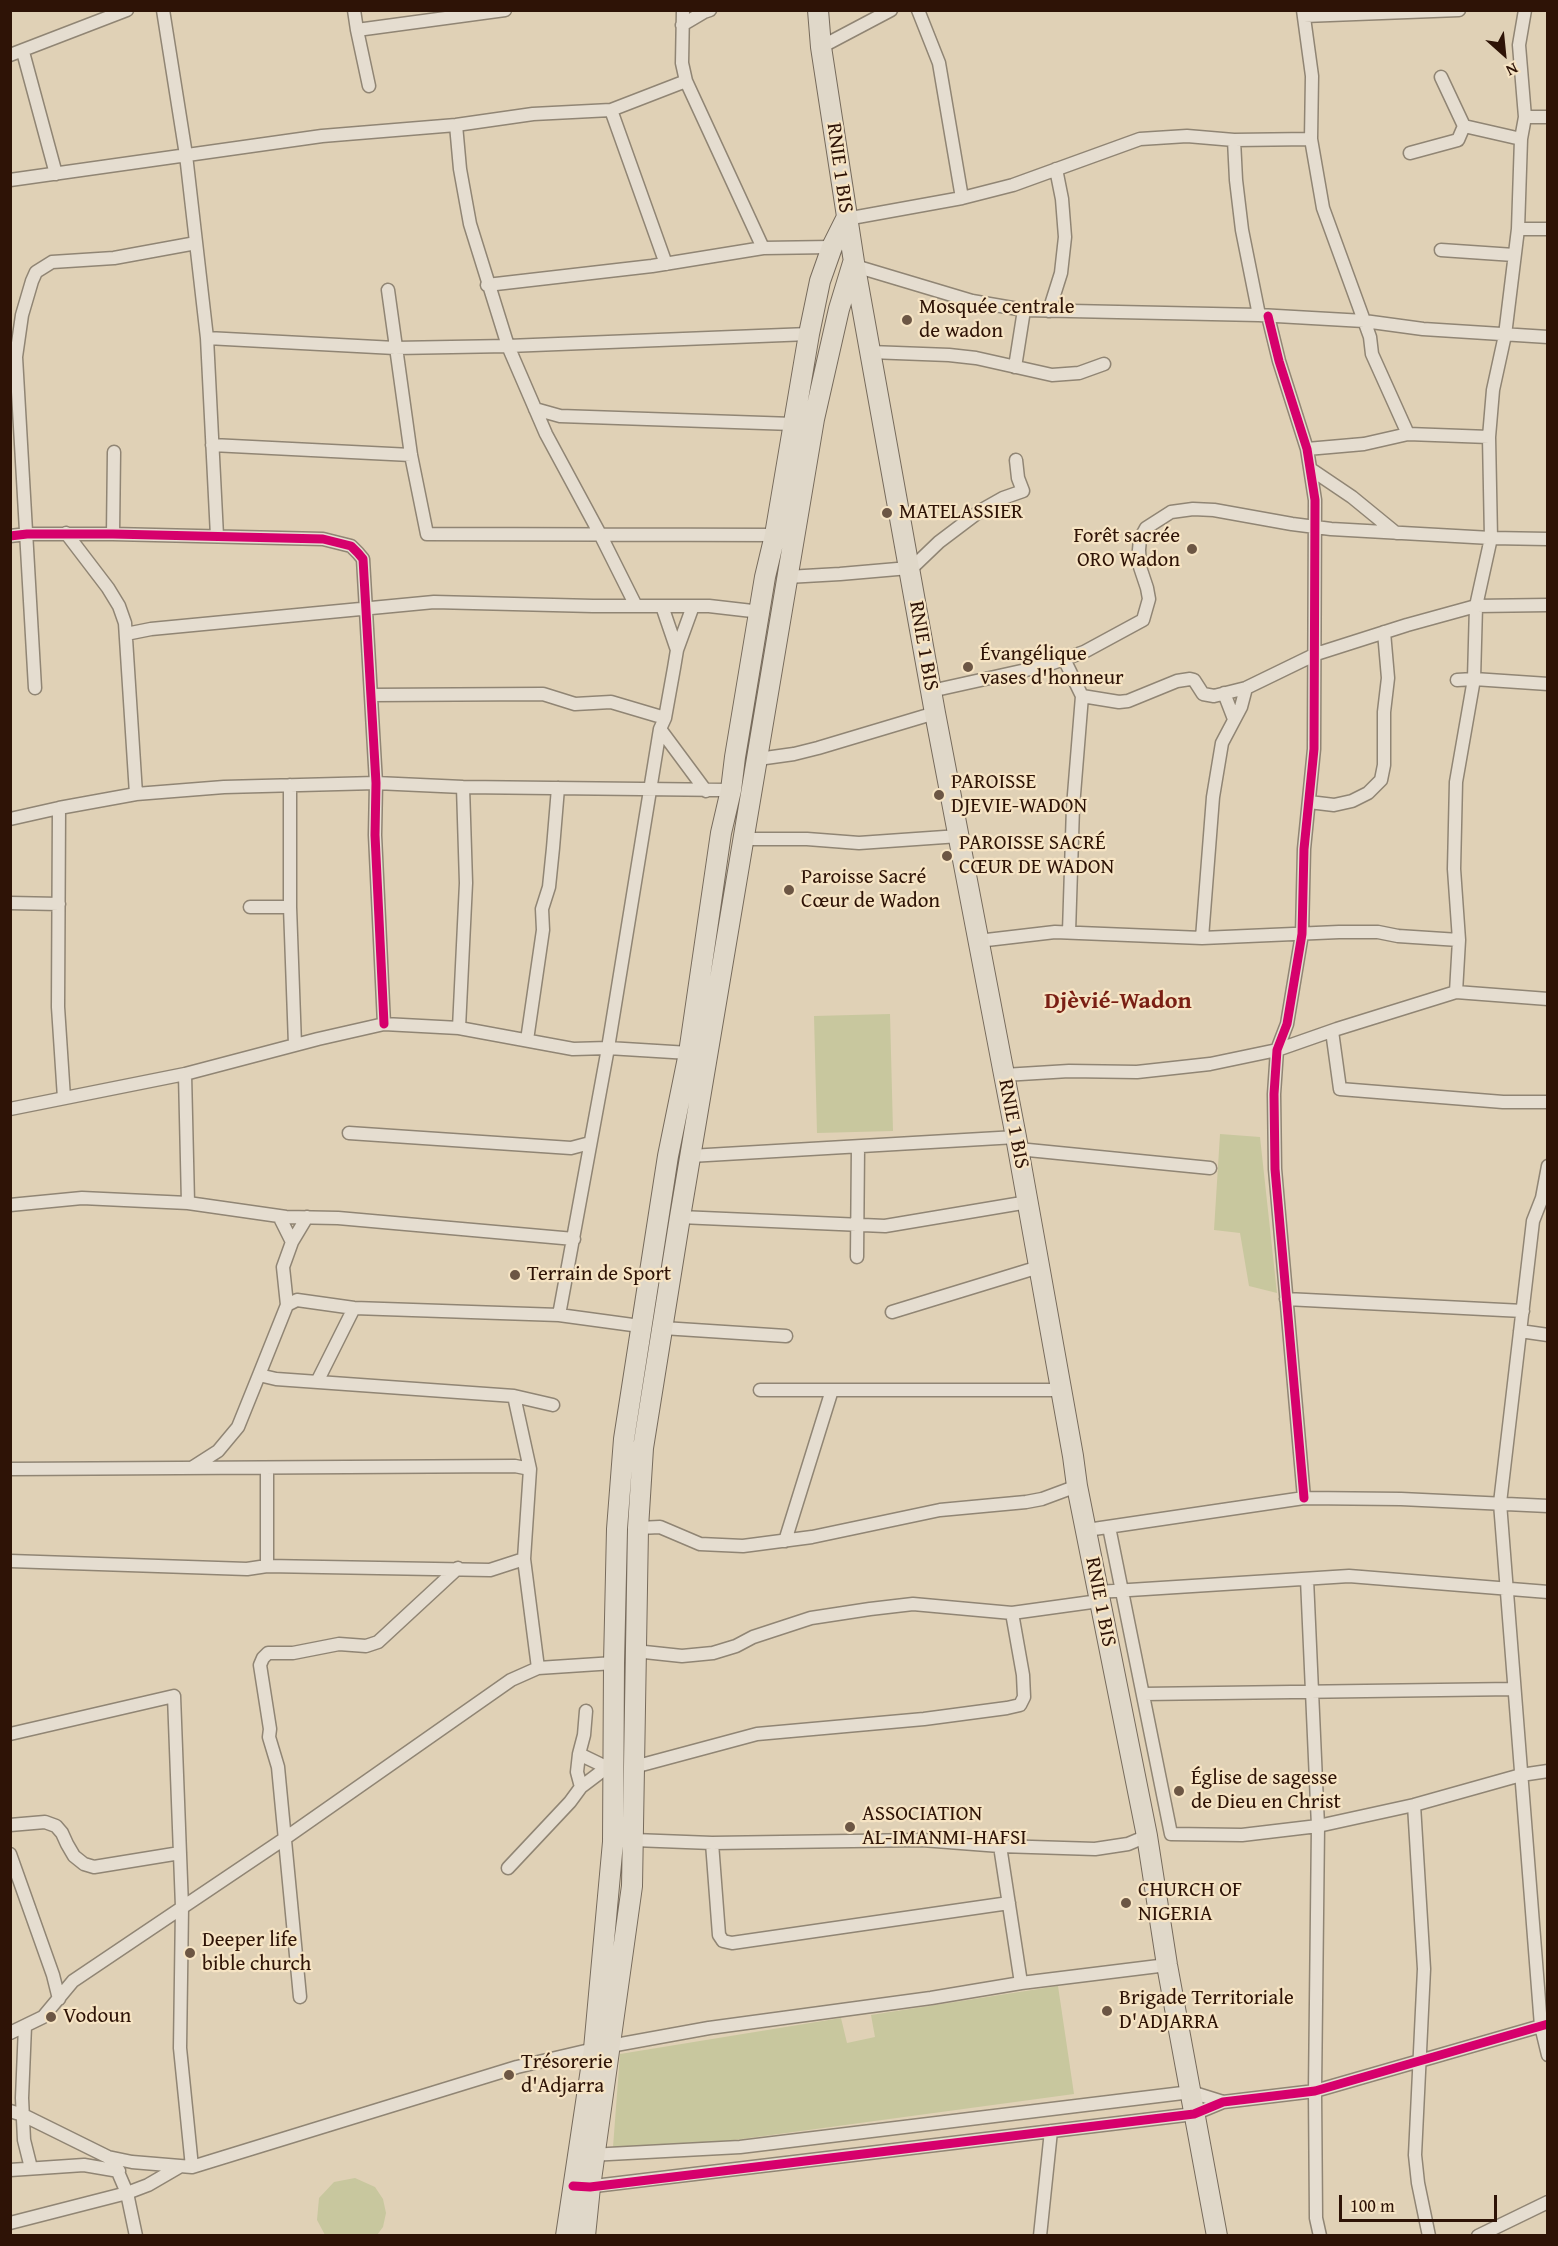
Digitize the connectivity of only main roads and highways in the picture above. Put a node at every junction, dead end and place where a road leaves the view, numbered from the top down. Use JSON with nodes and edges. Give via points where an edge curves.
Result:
{"nodes":[{"id":1,"x":818,"y":10,"type":"edge"},
{"id":2,"x":846,"y":219,"type":"junction"},
{"id":3,"x":854,"y":264,"type":"junction"},
{"id":4,"x":602,"y":2048,"type":"junction"},
{"id":5,"x":581,"y":2187,"type":"junction"},
{"id":6,"x":566,"y":2235,"type":"edge"},
{"id":7,"x":585,"y":2235,"type":"edge"},
{"id":8,"x":1217,"y":2235,"type":"edge"}],
"edges":[{"from":1,"to":2,"type":"main road","name":"RNIE 1 BIS"},
{"from":2,"to":3,"type":"main road","name":"RNIE 1 BIS"},
{"from":2,"to":4,"type":"main road","via":[[820,281],[808,334],[721,833],[689,1053],[668,1156],[624,1439],[617,1528],[610,1765],[613,1842]]},
{"from":3,"to":4,"type":"main road","via":[[839,309],[814,419],[643,1448],[630,1912]]},
{"from":3,"to":8,"type":"main road","name":"RNIE 1 BIS","via":[[1077,1486],[1148,1836],[1167,1965]]},
{"from":4,"to":5,"type":"main road"},
{"from":5,"to":6,"type":"main road"},
{"from":5,"to":7,"type":"main road"}]}
